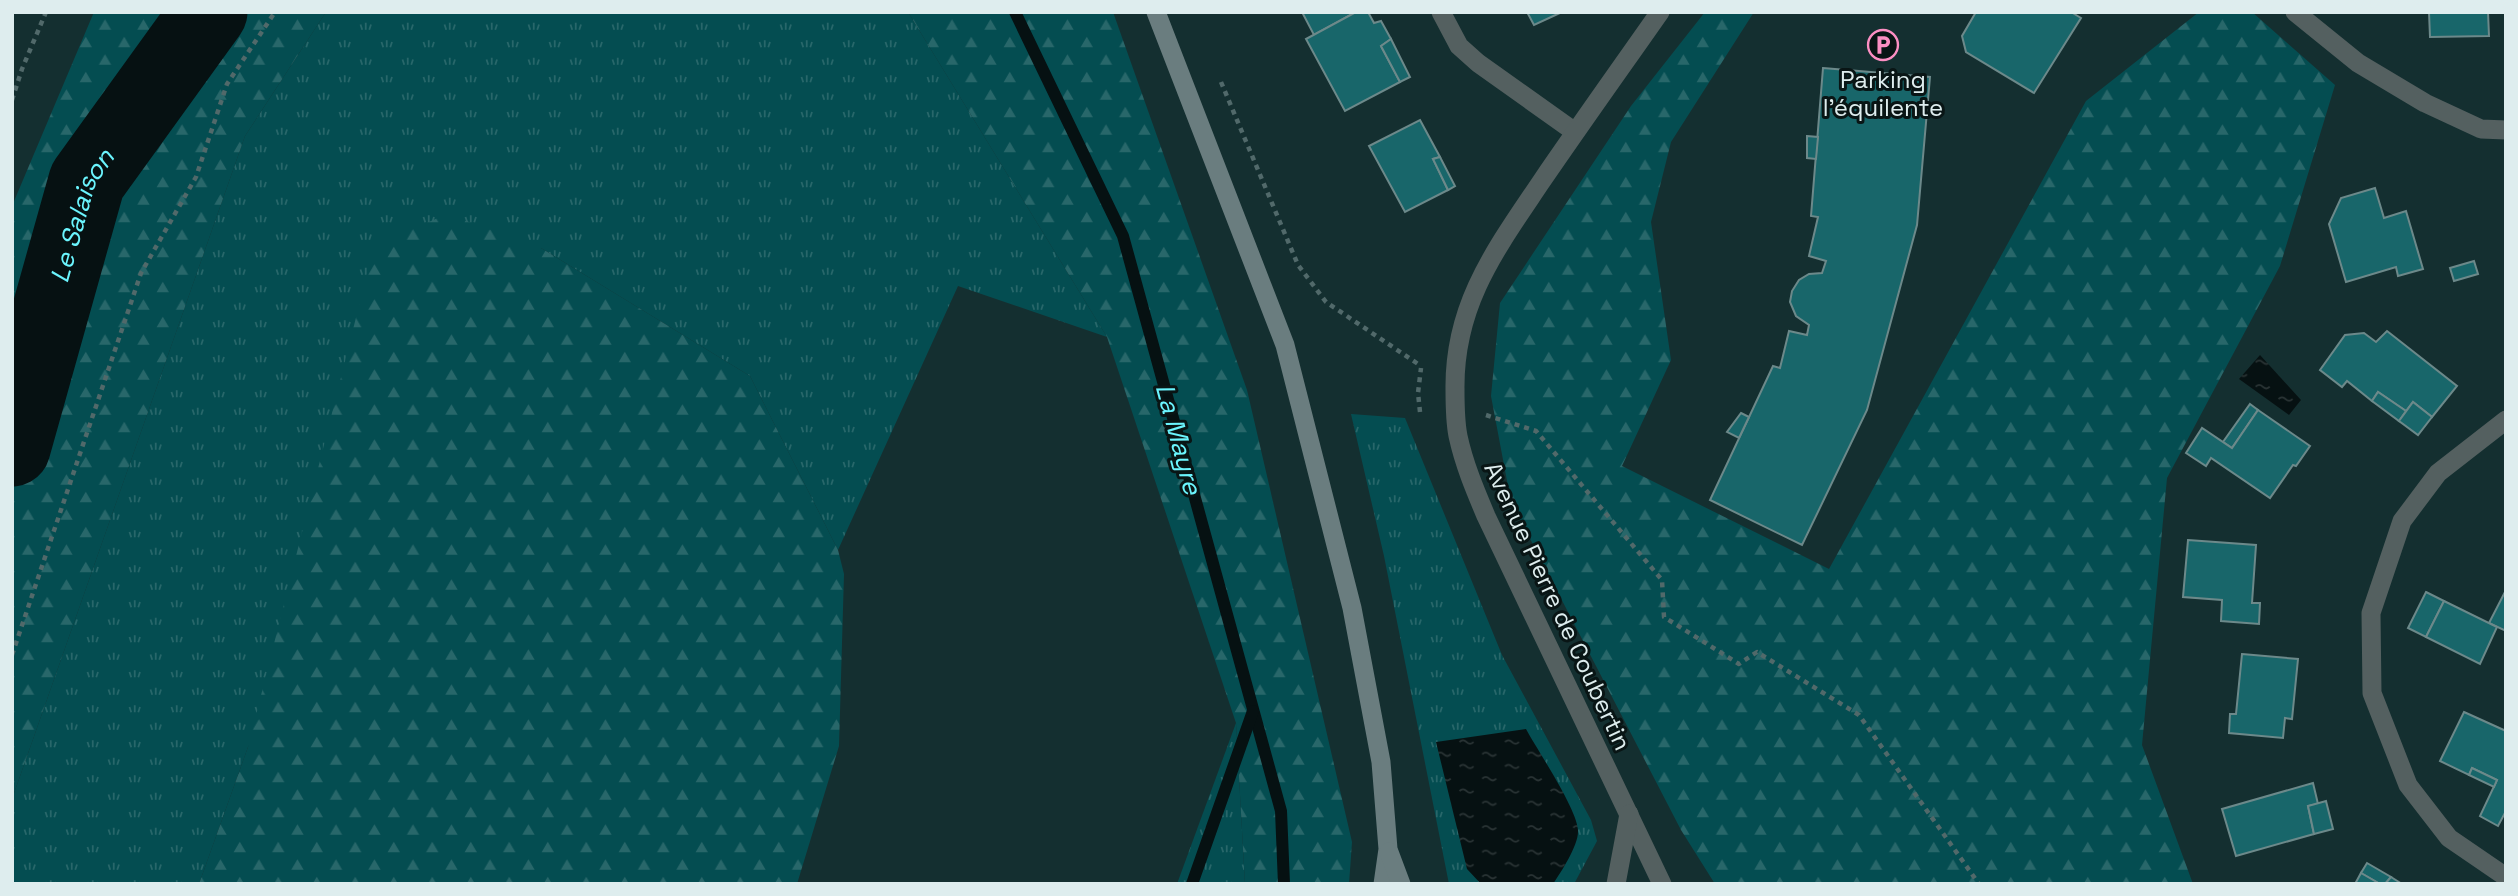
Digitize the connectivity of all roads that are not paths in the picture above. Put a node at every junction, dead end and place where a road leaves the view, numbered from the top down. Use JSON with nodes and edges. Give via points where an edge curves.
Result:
{"nodes":[{"id":1,"x":1156,"y":12,"type":"edge"},
{"id":2,"x":1441,"y":12,"type":"edge"},
{"id":3,"x":1660,"y":12,"type":"edge"},
{"id":4,"x":2295,"y":12,"type":"edge"},
{"id":5,"x":2506,"y":130,"type":"edge"},
{"id":6,"x":1575,"y":132,"type":"junction"},
{"id":7,"x":2506,"y":420,"type":"edge"},
{"id":8,"x":1629,"y":814,"type":"junction"},
{"id":9,"x":1388,"y":849,"type":"junction"},
{"id":10,"x":2506,"y":877,"type":"edge"},
{"id":11,"x":1383,"y":884,"type":"edge"},
{"id":12,"x":1401,"y":884,"type":"edge"},
{"id":13,"x":1616,"y":884,"type":"edge"},
{"id":14,"x":1662,"y":884,"type":"edge"}],
"edges":[{"from":1,"to":9,"type":"main road","via":[[1285,345],[1352,608],[1381,762]]},
{"from":2,"to":6,"type":"street","via":[[1459,46],[1478,64]]},
{"from":3,"to":6,"type":"street","name":"Avenue Pierre de Coubertin"},
{"from":4,"to":5,"type":"street","via":[[2358,63],[2425,103],[2481,129]]},
{"from":6,"to":8,"type":"street","name":"Avenue Pierre de Coubertin","via":[[1498,248],[1469,303],[1455,372],[1457,435],[1486,516]]},
{"from":7,"to":10,"type":"street","via":[[2438,473],[2402,521],[2371,613],[2372,693],[2408,785],[2448,838]]},
{"from":8,"to":13,"type":"street"},
{"from":8,"to":14,"type":"street","name":"Avenue Pierre de Coubertin"},
{"from":9,"to":11,"type":"main road"},
{"from":9,"to":12,"type":"main road"}]}
